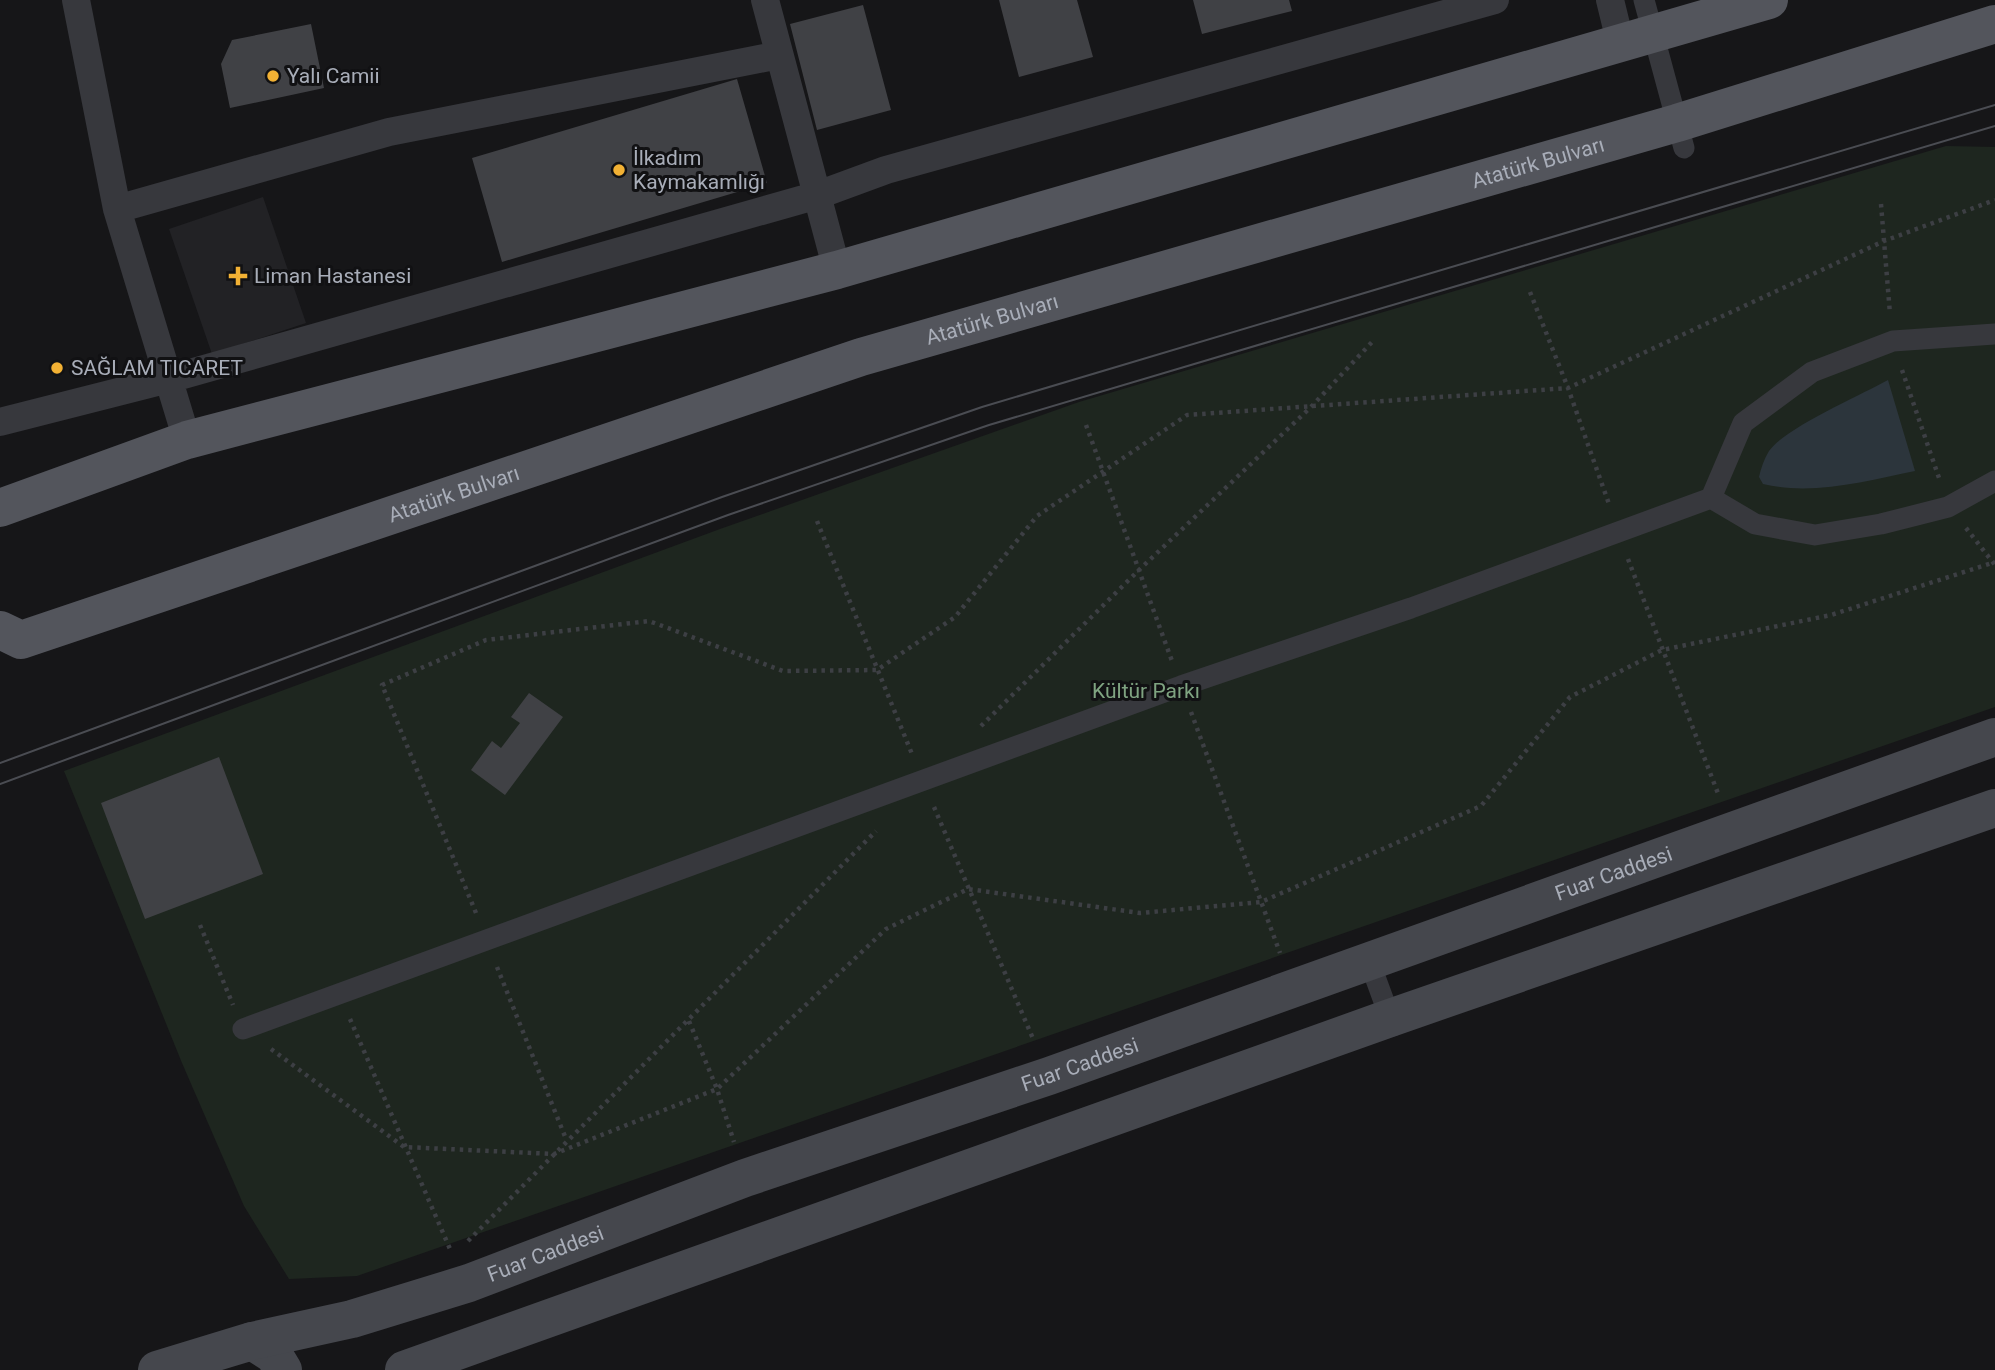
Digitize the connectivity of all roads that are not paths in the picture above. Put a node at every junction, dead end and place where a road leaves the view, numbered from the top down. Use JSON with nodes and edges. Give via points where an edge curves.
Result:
{"nodes":[{"id":1,"x":76,"y":0,"type":"edge"},
{"id":2,"x":765,"y":0,"type":"edge"},
{"id":3,"x":1495,"y":0,"type":"edge"},
{"id":4,"x":1609,"y":0,"type":"edge"},
{"id":5,"x":1769,"y":0,"type":"edge"},
{"id":6,"x":1995,"y":24,"type":"edge"},
{"id":7,"x":1639,"y":27,"type":"edge"},
{"id":8,"x":779,"y":55,"type":"junction"},
{"id":9,"x":1681,"y":135,"type":"junction"},
{"id":10,"x":818,"y":195,"type":"junction"},
{"id":11,"x":117,"y":209,"type":"junction"},
{"id":12,"x":836,"y":270,"type":"junction"},
{"id":13,"x":1995,"y":334,"type":"edge"},
{"id":14,"x":169,"y":379,"type":"junction"},
{"id":15,"x":0,"y":422,"type":"edge"},
{"id":16,"x":187,"y":440,"type":"junction"},
{"id":17,"x":1995,"y":481,"type":"edge"},
{"id":18,"x":1711,"y":498,"type":"junction"},
{"id":19,"x":0,"y":508,"type":"edge"},
{"id":20,"x":0,"y":630,"type":"edge"},
{"id":21,"x":1995,"y":737,"type":"edge"},
{"id":22,"x":1995,"y":808,"type":"edge"},
{"id":23,"x":1366,"y":954,"type":"junction"},
{"id":24,"x":1393,"y":1025,"type":"junction"},
{"id":25,"x":243,"y":1029,"type":"road end"},
{"id":26,"x":252,"y":1341,"type":"junction"},
{"id":27,"x":157,"y":1370,"type":"edge"},
{"id":28,"x":283,"y":1370,"type":"edge"},
{"id":29,"x":404,"y":1370,"type":"edge"}],
"edges":[{"from":1,"to":11,"type":"street"},
{"from":2,"to":8,"type":"street"},
{"from":3,"to":10,"type":"street","via":[[887,170]]},
{"from":4,"to":7,"type":"street"},
{"from":5,"to":7,"type":"main road"},
{"from":6,"to":9,"type":"main road","name":"Atatürk Bulvarı"},
{"from":7,"to":9,"type":"street"},
{"from":7,"to":12,"type":"main road"},
{"from":8,"to":10,"type":"street"},
{"from":8,"to":11,"type":"street","via":[[389,132]]},
{"from":9,"to":20,"type":"main road","name":"Atatürk Bulvarı","via":[[861,357],[21,640]]},
{"from":10,"to":12,"type":"street"},
{"from":10,"to":14,"type":"street"},
{"from":11,"to":14,"type":"street"},
{"from":12,"to":16,"type":"main road"},
{"from":13,"to":18,"type":"street","via":[[1893,341],[1812,372],[1743,423]]},
{"from":14,"to":15,"type":"street"},
{"from":14,"to":16,"type":"street"},
{"from":16,"to":19,"type":"main road"},
{"from":17,"to":18,"type":"street","via":[[1948,507],[1815,535],[1755,524]]},
{"from":18,"to":25,"type":"street"},
{"from":21,"to":23,"type":"main road","name":"Fuar Caddesi"},
{"from":22,"to":24,"type":"main road"},
{"from":23,"to":24,"type":"street"},
{"from":23,"to":26,"type":"main road","name":"Fuar Caddesi","via":[[1049,1076],[745,1178],[469,1283],[352,1319]]},
{"from":24,"to":29,"type":"main road"},
{"from":26,"to":27,"type":"main road","name":"Fuar Caddesi"},
{"from":26,"to":28,"type":"main road","via":[[274,1355]]}]}
